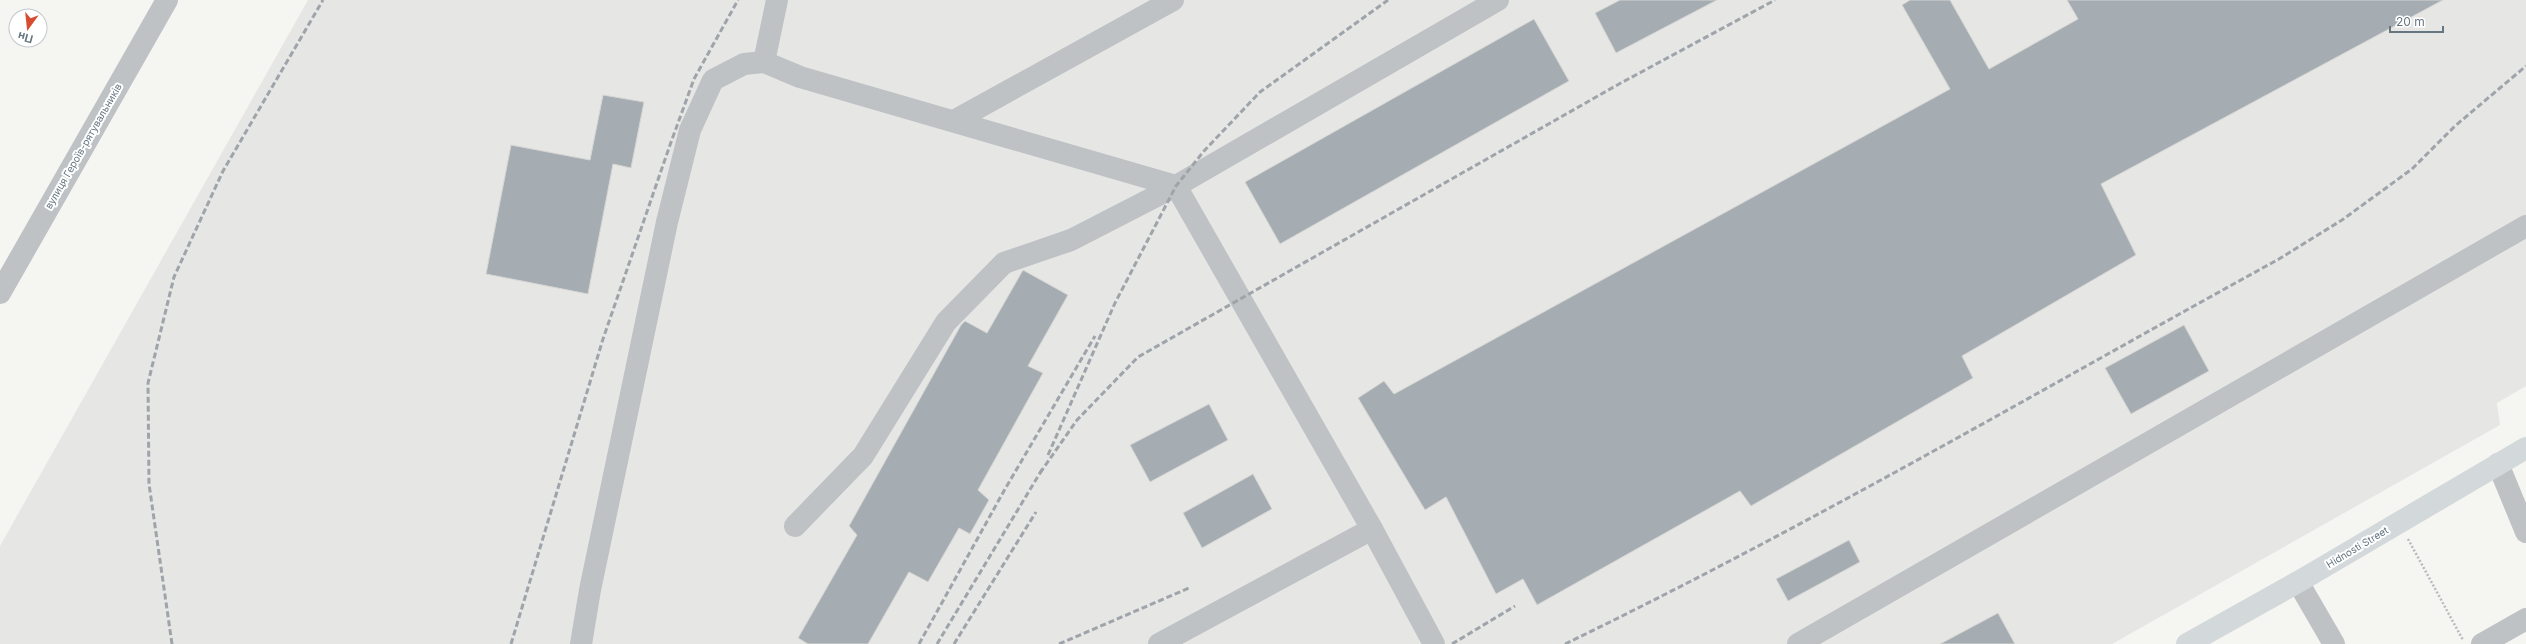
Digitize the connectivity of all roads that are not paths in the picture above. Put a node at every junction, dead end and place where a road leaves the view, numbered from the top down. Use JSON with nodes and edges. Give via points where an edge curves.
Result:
{"nodes":[{"id":1,"x":167,"y":0,"type":"edge"},
{"id":2,"x":777,"y":0,"type":"edge"},
{"id":3,"x":1172,"y":0,"type":"edge"},
{"id":4,"x":1498,"y":0,"type":"edge"},
{"id":5,"x":764,"y":62,"type":"junction"},
{"id":6,"x":954,"y":121,"type":"junction"},
{"id":7,"x":1176,"y":186,"type":"junction"},
{"id":8,"x":2526,"y":226,"type":"edge"},
{"id":9,"x":0,"y":293,"type":"edge"},
{"id":10,"x":2526,"y":448,"type":"edge"},
{"id":11,"x":2498,"y":464,"type":"junction"},
{"id":12,"x":795,"y":526,"type":"dead end"},
{"id":13,"x":1372,"y":529,"type":"junction"},
{"id":14,"x":2526,"y":532,"type":"edge"},
{"id":15,"x":2298,"y":582,"type":"junction"},
{"id":16,"x":2526,"y":619,"type":"edge"},
{"id":17,"x":581,"y":644,"type":"edge"},
{"id":18,"x":1159,"y":644,"type":"edge"},
{"id":19,"x":1434,"y":644,"type":"edge"},
{"id":20,"x":1798,"y":644,"type":"edge"},
{"id":21,"x":2187,"y":644,"type":"edge"},
{"id":22,"x":2334,"y":644,"type":"edge"},
{"id":23,"x":2482,"y":644,"type":"edge"}],
"edges":[{"from":1,"to":9,"type":"street","name":"вулиця Героїв-рятувальників"},
{"from":2,"to":5,"type":"street"},
{"from":3,"to":6,"type":"street"},
{"from":4,"to":7,"type":"street"},
{"from":5,"to":6,"type":"street","via":[[800,78]]},
{"from":5,"to":17,"type":"street","via":[[744,64],[713,80],[690,130],[666,230]]},
{"from":6,"to":7,"type":"street"},
{"from":7,"to":12,"type":"street","via":[[1071,240],[1004,263],[946,322],[863,456]]},
{"from":7,"to":13,"type":"street"},
{"from":8,"to":20,"type":"street"},
{"from":10,"to":11,"type":"main road","name":"Hidnosti Street"},
{"from":11,"to":14,"type":"street"},
{"from":11,"to":15,"type":"main road","name":"Hidnosti Street"},
{"from":13,"to":18,"type":"street"},
{"from":13,"to":19,"type":"street"},
{"from":15,"to":21,"type":"main road","name":"Hidnosti Street"},
{"from":15,"to":22,"type":"street"},
{"from":16,"to":23,"type":"street"}]}
